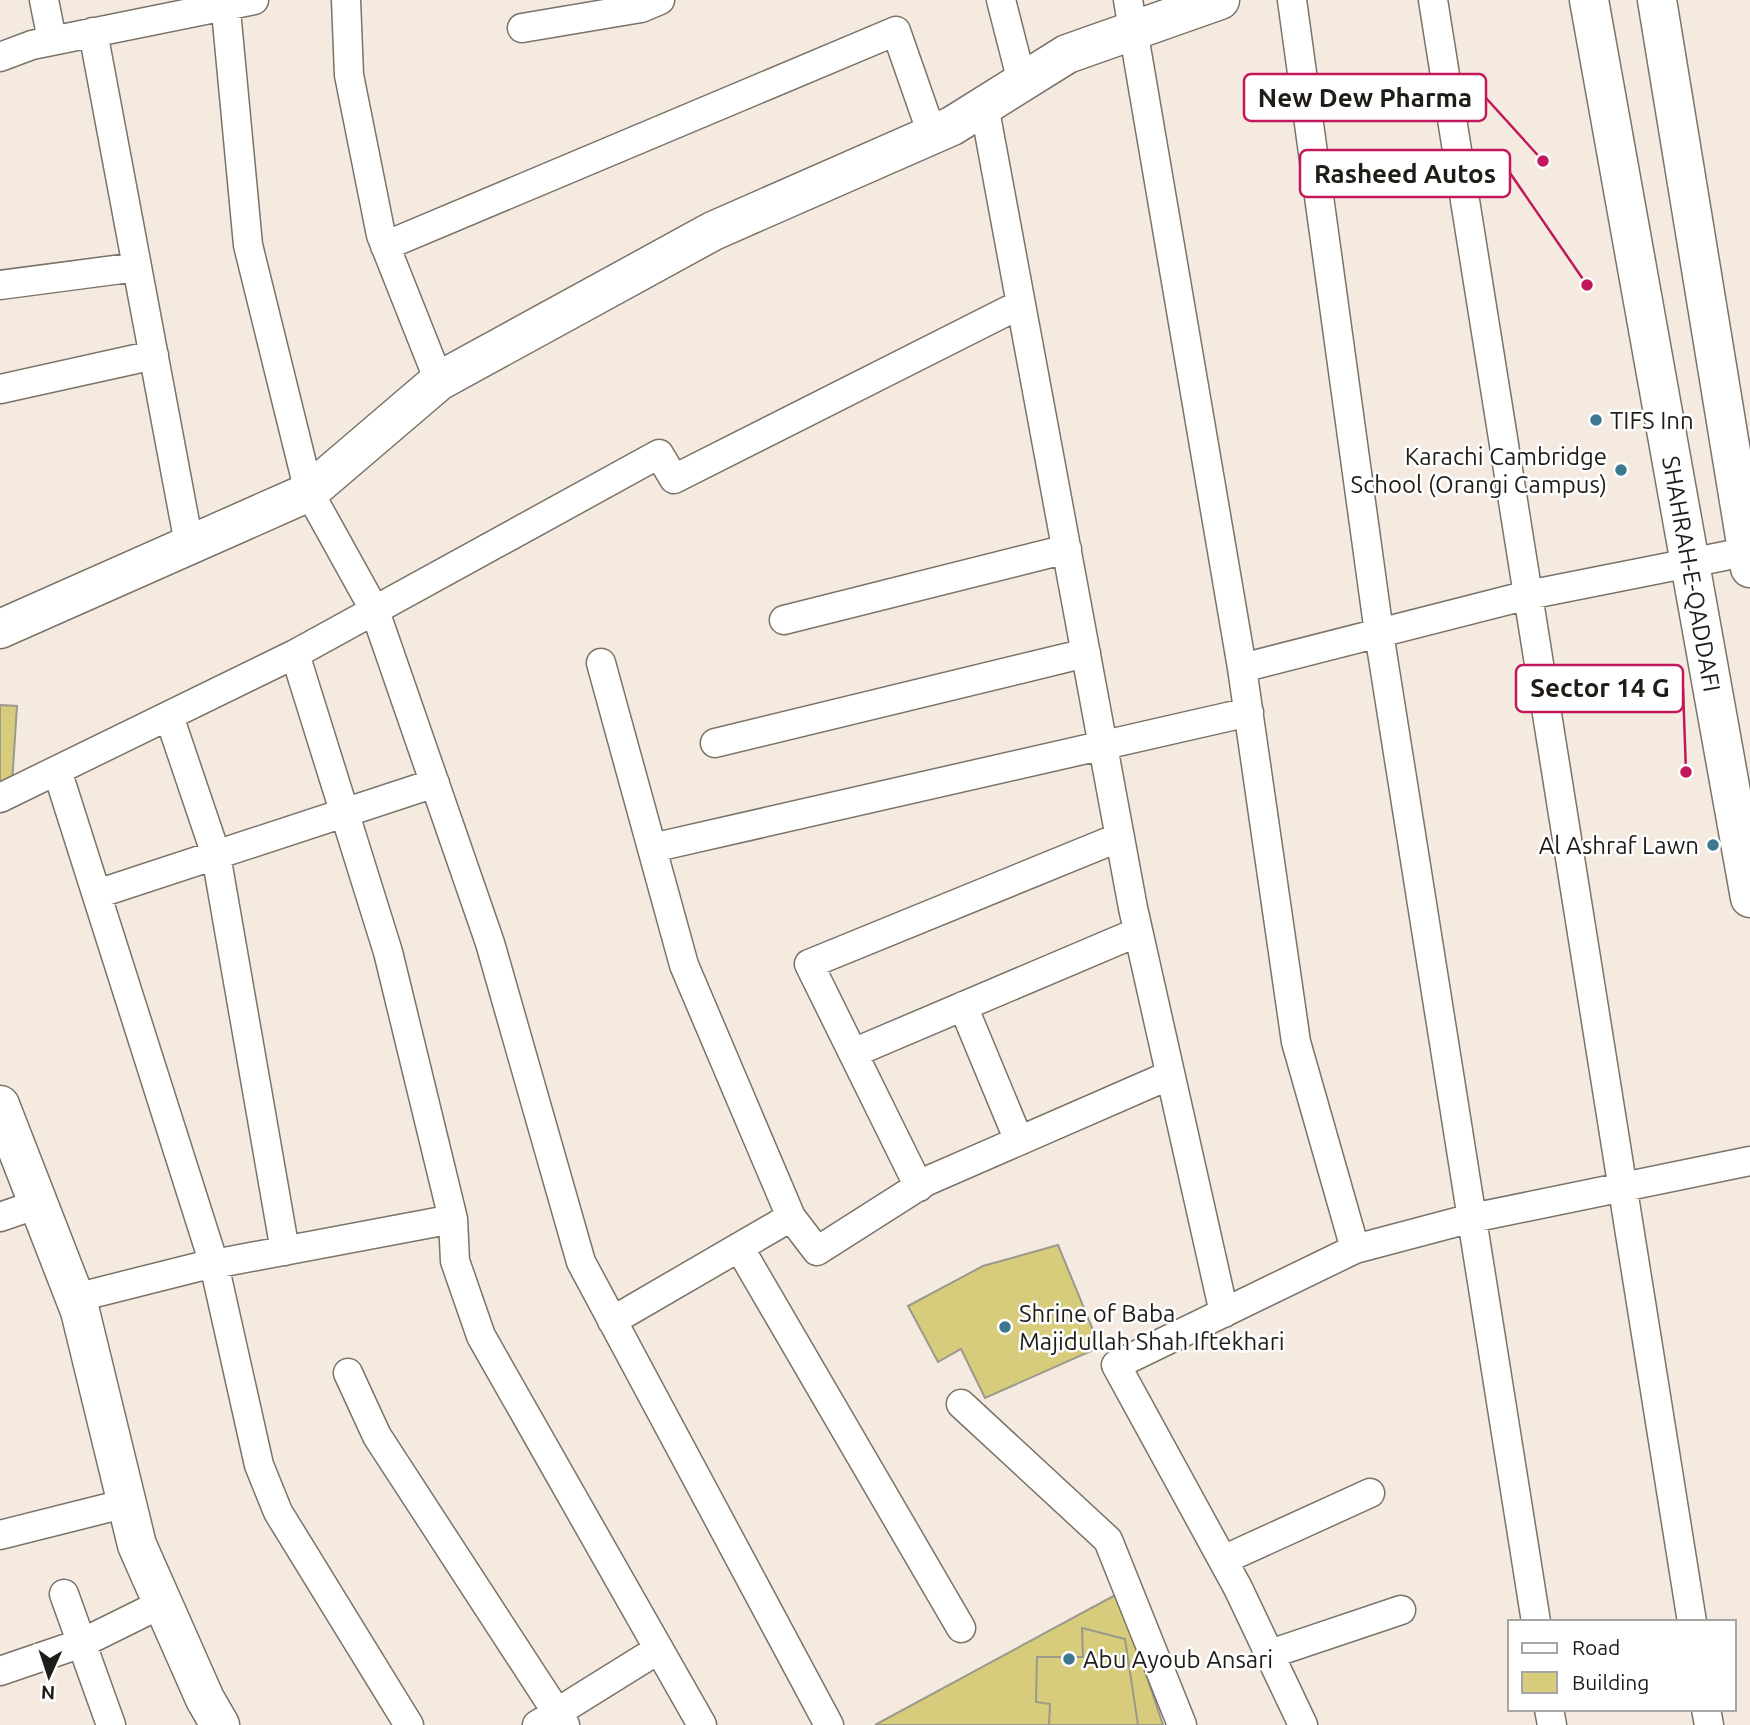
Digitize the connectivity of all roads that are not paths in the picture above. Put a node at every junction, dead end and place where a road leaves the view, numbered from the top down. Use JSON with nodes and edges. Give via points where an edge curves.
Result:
{"nodes":[{"id":1,"x":44,"y":0,"type":"edge"},
{"id":2,"x":254,"y":0,"type":"edge"},
{"id":3,"x":346,"y":0,"type":"edge"},
{"id":4,"x":660,"y":0,"type":"edge"},
{"id":5,"x":1001,"y":0,"type":"edge"},
{"id":6,"x":1220,"y":0,"type":"edge"},
{"id":7,"x":1292,"y":0,"type":"edge"},
{"id":8,"x":1433,"y":0,"type":"edge"},
{"id":9,"x":1590,"y":0,"type":"edge"},
{"id":10,"x":1657,"y":0,"type":"edge"},
{"id":11,"x":225,"y":3,"type":"edge"},
{"id":12,"x":1131,"y":16,"type":"edge"},
{"id":13,"x":522,"y":27,"type":"dead end"},
{"id":14,"x":93,"y":32,"type":"junction"},
{"id":15,"x":52,"y":40,"type":"junction"},
{"id":16,"x":0,"y":57,"type":"edge"},
{"id":17,"x":1022,"y":82,"type":"junction"},
{"id":18,"x":984,"y":105,"type":"junction"},
{"id":19,"x":932,"y":134,"type":"junction"},
{"id":20,"x":385,"y":246,"type":"junction"},
{"id":21,"x":137,"y":267,"type":"junction"},
{"id":22,"x":0,"y":285,"type":"edge"},
{"id":23,"x":1021,"y":304,"type":"junction"},
{"id":24,"x":154,"y":355,"type":"junction"},
{"id":25,"x":439,"y":381,"type":"junction"},
{"id":26,"x":0,"y":389,"type":"edge"},
{"id":27,"x":309,"y":492,"type":"junction"},
{"id":28,"x":189,"y":544,"type":"junction"},
{"id":29,"x":1067,"y":549,"type":"junction"},
{"id":30,"x":1749,"y":556,"type":"edge"},
{"id":31,"x":1691,"y":562,"type":"junction"},
{"id":32,"x":1528,"y":595,"type":"junction"},
{"id":33,"x":375,"y":611,"type":"junction"},
{"id":34,"x":784,"y":620,"type":"dead end"},
{"id":35,"x":0,"y":629,"type":"edge"},
{"id":36,"x":1379,"y":633,"type":"junction"},
{"id":37,"x":1086,"y":653,"type":"junction"},
{"id":38,"x":295,"y":654,"type":"junction"},
{"id":39,"x":601,"y":663,"type":"dead end"},
{"id":40,"x":1242,"y":668,"type":"junction"},
{"id":41,"x":1249,"y":712,"type":"junction"},
{"id":42,"x":169,"y":716,"type":"junction"},
{"id":43,"x":715,"y":743,"type":"dead end"},
{"id":44,"x":1103,"y":745,"type":"junction"},
{"id":45,"x":57,"y":770,"type":"junction"},
{"id":46,"x":435,"y":783,"type":"junction"},
{"id":47,"x":0,"y":798,"type":"edge"},
{"id":48,"x":344,"y":813,"type":"junction"},
{"id":49,"x":1120,"y":837,"type":"junction"},
{"id":50,"x":652,"y":848,"type":"junction"},
{"id":51,"x":216,"y":855,"type":"junction"},
{"id":52,"x":97,"y":894,"type":"junction"},
{"id":53,"x":1750,"y":898,"type":"edge"},
{"id":54,"x":1138,"y":932,"type":"junction"},
{"id":55,"x":963,"y":1006,"type":"junction"},
{"id":56,"x":853,"y":1053,"type":"junction"},
{"id":57,"x":1170,"y":1074,"type":"junction"},
{"id":58,"x":0,"y":1105,"type":"edge"},
{"id":59,"x":1019,"y":1141,"type":"junction"},
{"id":60,"x":1750,"y":1161,"type":"edge"},
{"id":61,"x":1622,"y":1186,"type":"junction"},
{"id":62,"x":919,"y":1187,"type":"junction"},
{"id":63,"x":38,"y":1204,"type":"junction"},
{"id":64,"x":0,"y":1217,"type":"edge"},
{"id":65,"x":791,"y":1217,"type":"junction"},
{"id":66,"x":1472,"y":1218,"type":"junction"},
{"id":67,"x":453,"y":1219,"type":"junction"},
{"id":68,"x":739,"y":1247,"type":"junction"},
{"id":69,"x":1356,"y":1249,"type":"junction"},
{"id":70,"x":285,"y":1251,"type":"junction"},
{"id":71,"x":214,"y":1264,"type":"junction"},
{"id":72,"x":75,"y":1298,"type":"junction"},
{"id":73,"x":1224,"y":1313,"type":"junction"},
{"id":74,"x":612,"y":1321,"type":"junction"},
{"id":75,"x":348,"y":1373,"type":"dead end"},
{"id":76,"x":961,"y":1404,"type":"dead end"},
{"id":77,"x":1370,"y":1493,"type":"dead end"},
{"id":78,"x":127,"y":1503,"type":"junction"},
{"id":79,"x":0,"y":1535,"type":"edge"},
{"id":80,"x":1223,"y":1560,"type":"junction"},
{"id":81,"x":64,"y":1594,"type":"dead end"},
{"id":82,"x":163,"y":1604,"type":"junction"},
{"id":83,"x":1401,"y":1610,"type":"dead end"},
{"id":84,"x":1536,"y":1620,"type":"edge"},
{"id":85,"x":1692,"y":1620,"type":"edge"},
{"id":86,"x":961,"y":1628,"type":"dead end"},
{"id":87,"x":82,"y":1643,"type":"junction"},
{"id":88,"x":659,"y":1649,"type":"junction"},
{"id":89,"x":1270,"y":1654,"type":"junction"},
{"id":90,"x":3,"y":1663,"type":"edge"},
{"id":91,"x":553,"y":1721,"type":"edge"},
{"id":92,"x":111,"y":1725,"type":"edge"},
{"id":93,"x":220,"y":1725,"type":"edge"},
{"id":94,"x":409,"y":1725,"type":"edge"},
{"id":95,"x":702,"y":1725,"type":"edge"},
{"id":96,"x":830,"y":1725,"type":"edge"},
{"id":97,"x":1182,"y":1725,"type":"edge"},
{"id":98,"x":1303,"y":1725,"type":"edge"}],
"edges":[{"from":1,"to":15,"type":"street"},
{"from":2,"to":11,"type":"street"},
{"from":3,"to":20,"type":"street","via":[[349,75]]},
{"from":4,"to":13,"type":"street","via":[[640,8]]},
{"from":5,"to":17,"type":"street"},
{"from":6,"to":12,"type":"street"},
{"from":7,"to":36,"type":"street"},
{"from":8,"to":32,"type":"street"},
{"from":9,"to":31,"type":"street","name":"SHAHRAH-E-QADDAFI"},
{"from":10,"to":30,"type":"street"},
{"from":11,"to":14,"type":"street"},
{"from":11,"to":27,"type":"street","via":[[248,245]]},
{"from":12,"to":17,"type":"street"},
{"from":12,"to":40,"type":"street"},
{"from":14,"to":15,"type":"street"},
{"from":14,"to":21,"type":"street"},
{"from":15,"to":16,"type":"street"},
{"from":17,"to":18,"type":"street"},
{"from":18,"to":19,"type":"street"},
{"from":18,"to":23,"type":"street"},
{"from":19,"to":20,"type":"street","via":[[896,31]]},
{"from":19,"to":25,"type":"street","via":[[713,231]]},
{"from":20,"to":25,"type":"street"},
{"from":21,"to":22,"type":"street"},
{"from":21,"to":24,"type":"street"},
{"from":23,"to":29,"type":"street"},
{"from":23,"to":33,"type":"street","via":[[674,479],[659,454]]},
{"from":24,"to":26,"type":"street"},
{"from":24,"to":28,"type":"street"},
{"from":25,"to":27,"type":"street"},
{"from":27,"to":28,"type":"street"},
{"from":27,"to":33,"type":"street"},
{"from":28,"to":35,"type":"street"},
{"from":29,"to":34,"type":"street"},
{"from":29,"to":37,"type":"street"},
{"from":30,"to":31,"type":"street"},
{"from":31,"to":32,"type":"street"},
{"from":31,"to":53,"type":"street","name":"SHAHRAH-E-QADDAFI"},
{"from":32,"to":36,"type":"street"},
{"from":32,"to":61,"type":"street"},
{"from":33,"to":38,"type":"street"},
{"from":33,"to":46,"type":"street"},
{"from":36,"to":40,"type":"street"},
{"from":36,"to":66,"type":"street"},
{"from":37,"to":43,"type":"street"},
{"from":37,"to":44,"type":"street"},
{"from":38,"to":42,"type":"street"},
{"from":38,"to":48,"type":"street"},
{"from":39,"to":50,"type":"street"},
{"from":40,"to":41,"type":"street"},
{"from":41,"to":44,"type":"street"},
{"from":41,"to":69,"type":"street","via":[[1296,1042]]},
{"from":42,"to":45,"type":"street"},
{"from":42,"to":51,"type":"street"},
{"from":44,"to":49,"type":"street"},
{"from":44,"to":50,"type":"street"},
{"from":45,"to":47,"type":"street"},
{"from":45,"to":52,"type":"street"},
{"from":46,"to":48,"type":"street"},
{"from":46,"to":74,"type":"street","via":[[490,943],[581,1262]]},
{"from":48,"to":51,"type":"street"},
{"from":48,"to":67,"type":"street","via":[[388,952]]},
{"from":49,"to":54,"type":"street"},
{"from":49,"to":56,"type":"street","via":[[809,964]]},
{"from":50,"to":65,"type":"street","via":[[684,965]]},
{"from":51,"to":52,"type":"street"},
{"from":51,"to":70,"type":"street"},
{"from":52,"to":71,"type":"street"},
{"from":54,"to":55,"type":"street"},
{"from":54,"to":57,"type":"street"},
{"from":55,"to":56,"type":"street"},
{"from":55,"to":59,"type":"street"},
{"from":56,"to":62,"type":"street"},
{"from":57,"to":59,"type":"street"},
{"from":57,"to":73,"type":"street"},
{"from":58,"to":63,"type":"street"},
{"from":59,"to":62,"type":"street"},
{"from":60,"to":61,"type":"street"},
{"from":61,"to":66,"type":"street"},
{"from":61,"to":85,"type":"street"},
{"from":62,"to":65,"type":"street","via":[[817,1251]]},
{"from":63,"to":64,"type":"street"},
{"from":63,"to":72,"type":"street"},
{"from":65,"to":68,"type":"street"},
{"from":66,"to":69,"type":"street"},
{"from":66,"to":84,"type":"street"},
{"from":67,"to":70,"type":"street"},
{"from":67,"to":88,"type":"street","via":[[455,1261],[481,1336]]},
{"from":68,"to":74,"type":"street"},
{"from":68,"to":86,"type":"street"},
{"from":69,"to":73,"type":"street"},
{"from":70,"to":71,"type":"street"},
{"from":71,"to":72,"type":"street"},
{"from":71,"to":94,"type":"street","via":[[246,1415],[278,1512]]},
{"from":72,"to":78,"type":"street"},
{"from":73,"to":80,"type":"street","via":[[1116,1366]]},
{"from":74,"to":96,"type":"street"},
{"from":75,"to":91,"type":"street","via":[[377,1436]]},
{"from":76,"to":97,"type":"street","via":[[1108,1540]]},
{"from":77,"to":80,"type":"street"},
{"from":78,"to":79,"type":"street"},
{"from":78,"to":82,"type":"street","via":[[137,1545]]},
{"from":80,"to":89,"type":"street"},
{"from":81,"to":87,"type":"street"},
{"from":82,"to":87,"type":"street"},
{"from":82,"to":93,"type":"street"},
{"from":83,"to":89,"type":"street"},
{"from":87,"to":90,"type":"street"},
{"from":87,"to":92,"type":"street"},
{"from":88,"to":91,"type":"street"},
{"from":88,"to":95,"type":"street"},
{"from":89,"to":98,"type":"street"}]}
